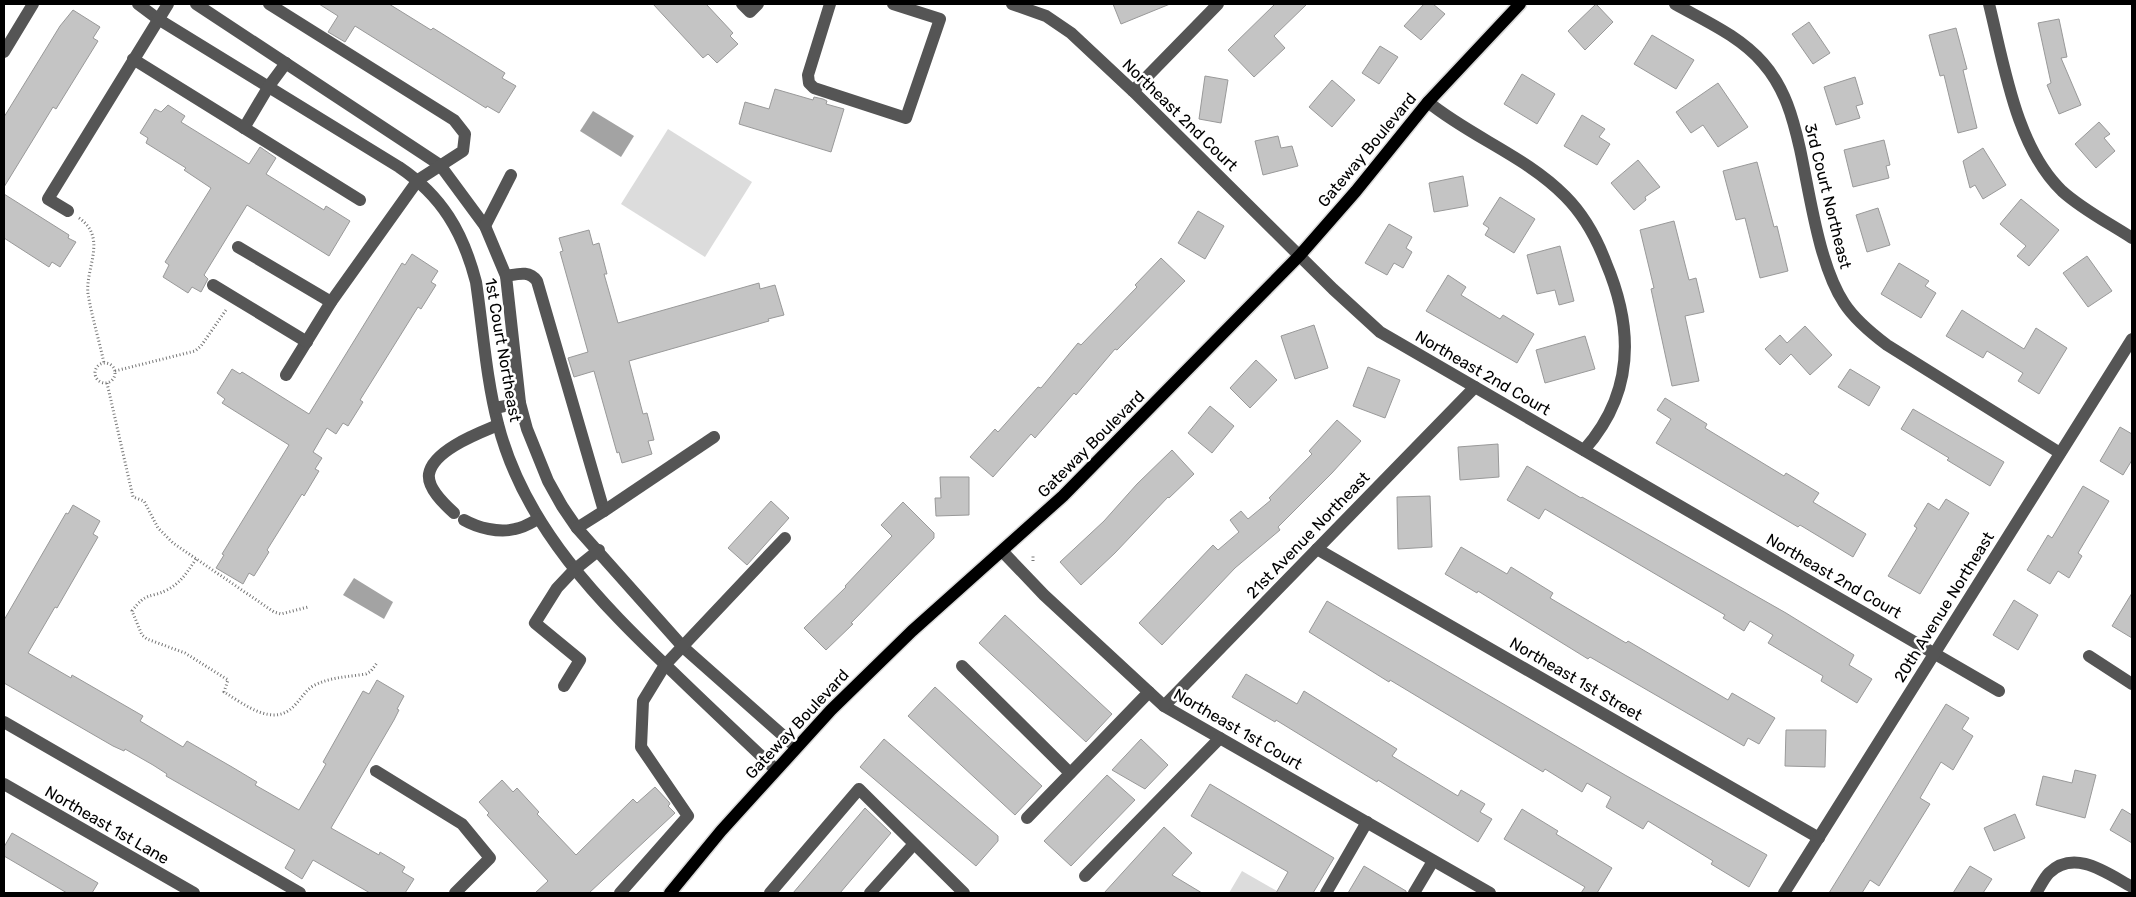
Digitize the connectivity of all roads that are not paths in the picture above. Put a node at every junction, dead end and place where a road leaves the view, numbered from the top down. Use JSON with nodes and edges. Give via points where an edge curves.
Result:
{"nodes":[{"id":1,"x":33,"y":4,"type":"edge"},
{"id":2,"x":138,"y":4,"type":"edge"},
{"id":3,"x":168,"y":4,"type":"edge"},
{"id":4,"x":196,"y":4,"type":"edge"},
{"id":5,"x":269,"y":4,"type":"edge"},
{"id":6,"x":742,"y":4,"type":"edge"},
{"id":7,"x":758,"y":4,"type":"edge"},
{"id":8,"x":830,"y":4,"type":"edge"},
{"id":9,"x":893,"y":4,"type":"edge"},
{"id":10,"x":1012,"y":4,"type":"edge"},
{"id":11,"x":1218,"y":4,"type":"edge"},
{"id":12,"x":1520,"y":4,"type":"edge"},
{"id":13,"x":1675,"y":4,"type":"edge"},
{"id":14,"x":1989,"y":4,"type":"edge"},
{"id":15,"x":158,"y":19,"type":"junction"},
{"id":16,"x":4,"y":52,"type":"edge"},
{"id":17,"x":133,"y":59,"type":"junction"},
{"id":18,"x":286,"y":63,"type":"junction"},
{"id":19,"x":269,"y":86,"type":"junction"},
{"id":20,"x":1133,"y":91,"type":"junction"},
{"id":21,"x":1428,"y":102,"type":"junction"},
{"id":22,"x":244,"y":128,"type":"junction"},
{"id":23,"x":440,"y":165,"type":"junction"},
{"id":24,"x":511,"y":175,"type":"dead end"},
{"id":25,"x":418,"y":180,"type":"junction"},
{"id":26,"x":360,"y":200,"type":"dead end"},
{"id":27,"x":68,"y":211,"type":"road end"},
{"id":28,"x":485,"y":226,"type":"junction"},
{"id":29,"x":2132,"y":238,"type":"edge"},
{"id":30,"x":238,"y":247,"type":"dead end"},
{"id":31,"x":1300,"y":255,"type":"junction"},
{"id":32,"x":506,"y":276,"type":"junction"},
{"id":33,"x":213,"y":285,"type":"dead end"},
{"id":34,"x":331,"y":302,"type":"junction"},
{"id":35,"x":2132,"y":338,"type":"edge"},
{"id":36,"x":307,"y":342,"type":"junction"},
{"id":37,"x":286,"y":375,"type":"dead end"},
{"id":38,"x":1475,"y":387,"type":"junction"},
{"id":39,"x":520,"y":403,"type":"junction"},
{"id":40,"x":495,"y":408,"type":"junction"},
{"id":41,"x":498,"y":425,"type":"junction"},
{"id":42,"x":714,"y":437,"type":"dead end"},
{"id":43,"x":1584,"y":450,"type":"junction"},
{"id":44,"x":2060,"y":453,"type":"junction"},
{"id":45,"x":604,"y":512,"type":"junction"},
{"id":46,"x":538,"y":519,"type":"junction"},
{"id":47,"x":577,"y":528,"type":"junction"},
{"id":48,"x":785,"y":538,"type":"dead end"},
{"id":49,"x":1317,"y":549,"type":"junction"},
{"id":50,"x":598,"y":550,"type":"junction"},
{"id":51,"x":1002,"y":551,"type":"junction"},
{"id":52,"x":574,"y":570,"type":"junction"},
{"id":53,"x":682,"y":647,"type":"junction"},
{"id":54,"x":1935,"y":653,"type":"junction"},
{"id":55,"x":2089,"y":656,"type":"dead end"},
{"id":56,"x":665,"y":665,"type":"junction"},
{"id":57,"x":962,"y":666,"type":"dead end"},
{"id":58,"x":2132,"y":684,"type":"edge"},
{"id":59,"x":564,"y":686,"type":"dead end"},
{"id":60,"x":1999,"y":691,"type":"dead end"},
{"id":61,"x":1149,"y":692,"type":"junction"},
{"id":62,"x":1164,"y":706,"type":"junction"},
{"id":63,"x":4,"y":722,"type":"edge"},
{"id":64,"x":1220,"y":738,"type":"junction"},
{"id":65,"x":796,"y":747,"type":"junction"},
{"id":66,"x":775,"y":769,"type":"junction"},
{"id":67,"x":376,"y":772,"type":"dead end"},
{"id":68,"x":1070,"y":773,"type":"junction"},
{"id":69,"x":4,"y":784,"type":"edge"},
{"id":70,"x":1027,"y":818,"type":"dead end"},
{"id":71,"x":1367,"y":822,"type":"junction"},
{"id":72,"x":1819,"y":838,"type":"junction"},
{"id":73,"x":914,"y":844,"type":"junction"},
{"id":74,"x":1433,"y":860,"type":"junction"},
{"id":75,"x":1085,"y":876,"type":"dead end"},
{"id":76,"x":2132,"y":888,"type":"edge"},
{"id":77,"x":194,"y":893,"type":"edge"},
{"id":78,"x":300,"y":893,"type":"edge"},
{"id":79,"x":455,"y":893,"type":"edge"},
{"id":80,"x":620,"y":893,"type":"edge"},
{"id":81,"x":670,"y":893,"type":"edge"},
{"id":82,"x":770,"y":893,"type":"edge"},
{"id":83,"x":870,"y":893,"type":"edge"},
{"id":84,"x":964,"y":893,"type":"edge"},
{"id":85,"x":1326,"y":893,"type":"edge"},
{"id":86,"x":1414,"y":893,"type":"edge"},
{"id":87,"x":1490,"y":893,"type":"edge"},
{"id":88,"x":1784,"y":893,"type":"edge"},
{"id":89,"x":2036,"y":893,"type":"edge"}],
"edges":[{"from":1,"to":16,"type":"street"},
{"from":2,"to":15,"type":"street","name":"1st Court Northeast"},
{"from":3,"to":15,"type":"street"},
{"from":4,"to":18,"type":"street","name":"1st Court Northeast"},
{"from":5,"to":23,"type":"street","via":[[454,120],[465,134],[463,151]]},
{"from":6,"to":7,"type":"street","via":[[750,12]]},
{"from":8,"to":9,"type":"street","via":[[808,75],[809,83],[814,88],[906,118],[940,19]]},
{"from":10,"to":20,"type":"street","name":"Northeast 2nd Court","via":[[1046,16],[1071,33]]},
{"from":11,"to":20,"type":"street"},
{"from":12,"to":21,"type":"main road","name":"Gateway Boulevard"},
{"from":13,"to":44,"type":"street","name":"3rd Court Northeast","via":[[1741,43],[1764,63],[1781,88],[1793,120],[1830,276],[1854,316],[1887,345]]},
{"from":14,"to":29,"type":"street","via":[[2018,116],[2031,150],[2062,190]]},
{"from":15,"to":17,"type":"street"},
{"from":15,"to":19,"type":"street","name":"1st Court Northeast"},
{"from":17,"to":22,"type":"street"},
{"from":17,"to":27,"type":"street","via":[[48,199]]},
{"from":18,"to":19,"type":"street"},
{"from":18,"to":23,"type":"street","name":"1st Court Northeast"},
{"from":19,"to":22,"type":"street"},
{"from":19,"to":25,"type":"street","name":"1st Court Northeast"},
{"from":20,"to":31,"type":"street","name":"Northeast 2nd Court"},
{"from":21,"to":31,"type":"main road","name":"Gateway Boulevard"},
{"from":21,"to":43,"type":"street","via":[[1535,170],[1565,196],[1601,249],[1622,310],[1625,366],[1620,390],[1610,413]]},
{"from":22,"to":26,"type":"street"},
{"from":23,"to":25,"type":"street"},
{"from":23,"to":28,"type":"street","name":"1st Court Northeast"},
{"from":24,"to":28,"type":"street"},
{"from":25,"to":34,"type":"street"},
{"from":25,"to":40,"type":"street","name":"1st Court Northeast","via":[[444,209],[465,245],[476,282]]},
{"from":28,"to":32,"type":"street","name":"1st Court Northeast"},
{"from":30,"to":34,"type":"street"},
{"from":31,"to":38,"type":"street","name":"Northeast 2nd Court","via":[[1380,332]]},
{"from":31,"to":51,"type":"main road","name":"Gateway Boulevard","via":[[1063,496]]},
{"from":32,"to":39,"type":"street","name":"1st Court Northeast"},
{"from":32,"to":45,"type":"street","via":[[527,273],[537,281]]},
{"from":33,"to":36,"type":"street"},
{"from":34,"to":36,"type":"street"},
{"from":35,"to":44,"type":"street","name":"20th Avenue Northeast"},
{"from":36,"to":37,"type":"street"},
{"from":38,"to":43,"type":"street","name":"Northeast 2nd Court"},
{"from":38,"to":49,"type":"street","name":"21st Avenue Northeast"},
{"from":39,"to":40,"type":"street"},
{"from":39,"to":47,"type":"street","name":"1st Court Northeast","via":[[548,481]]},
{"from":40,"to":41,"type":"street","name":"1st Court Northeast"},
{"from":41,"to":46,"type":"street","name":"1st Court Northeast","via":[[519,482]]},
{"from":41,"to":46,"type":"street","via":[[460,442],[433,465],[429,473],[433,488],[459,516],[484,528],[516,529]]},
{"from":42,"to":45,"type":"street"},
{"from":43,"to":54,"type":"street","name":"Northeast 2nd Court"},
{"from":44,"to":54,"type":"street","name":"20th Avenue Northeast"},
{"from":45,"to":47,"type":"street"},
{"from":46,"to":52,"type":"street","name":"1st Court Northeast"},
{"from":47,"to":50,"type":"street","name":"1st Court Northeast"},
{"from":48,"to":53,"type":"street"},
{"from":49,"to":62,"type":"street","name":"21st Avenue Northeast"},
{"from":49,"to":72,"type":"street","name":"Northeast 1st Street"},
{"from":50,"to":52,"type":"street"},
{"from":50,"to":53,"type":"street","name":"1st Court Northeast"},
{"from":51,"to":61,"type":"street","name":"Northeast 1st Court","via":[[1050,602]]},
{"from":51,"to":65,"type":"main road","name":"Gateway Boulevard","via":[[912,631]]},
{"from":52,"to":56,"type":"street","name":"1st Court Northeast","via":[[613,616]]},
{"from":52,"to":59,"type":"street","via":[[557,588],[535,623],[580,660]]},
{"from":53,"to":56,"type":"street"},
{"from":53,"to":65,"type":"street","name":"1st Court Northeast"},
{"from":54,"to":60,"type":"street","name":"Northeast 2nd Court"},
{"from":54,"to":72,"type":"street","name":"20th Avenue Northeast"},
{"from":55,"to":58,"type":"street"},
{"from":56,"to":66,"type":"street","name":"1st Court Northeast"},
{"from":56,"to":80,"type":"street","via":[[642,701],[641,747],[688,816]]},
{"from":57,"to":68,"type":"street"},
{"from":61,"to":62,"type":"street","name":"Northeast 1st Court"},
{"from":61,"to":68,"type":"street"},
{"from":62,"to":64,"type":"street","name":"Northeast 1st Court"},
{"from":63,"to":78,"type":"street"},
{"from":64,"to":71,"type":"street","name":"Northeast 1st Court"},
{"from":64,"to":75,"type":"street"},
{"from":65,"to":66,"type":"main road","name":"Gateway Boulevard"},
{"from":66,"to":81,"type":"main road","name":"Gateway Boulevard"},
{"from":67,"to":79,"type":"street","via":[[462,824],[490,858]]},
{"from":68,"to":70,"type":"street"},
{"from":69,"to":77,"type":"street","name":"Northeast 1st Lane"},
{"from":71,"to":74,"type":"street","name":"Northeast 1st Court"},
{"from":71,"to":85,"type":"street"},
{"from":72,"to":88,"type":"street","name":"20th Avenue Northeast"},
{"from":73,"to":82,"type":"street","via":[[859,789]]},
{"from":73,"to":83,"type":"street"},
{"from":73,"to":84,"type":"street"},
{"from":74,"to":86,"type":"street"},
{"from":74,"to":87,"type":"street","name":"Northeast 1st Court"},
{"from":76,"to":89,"type":"street","via":[[2085,863],[2072,862],[2049,874]]}]}
